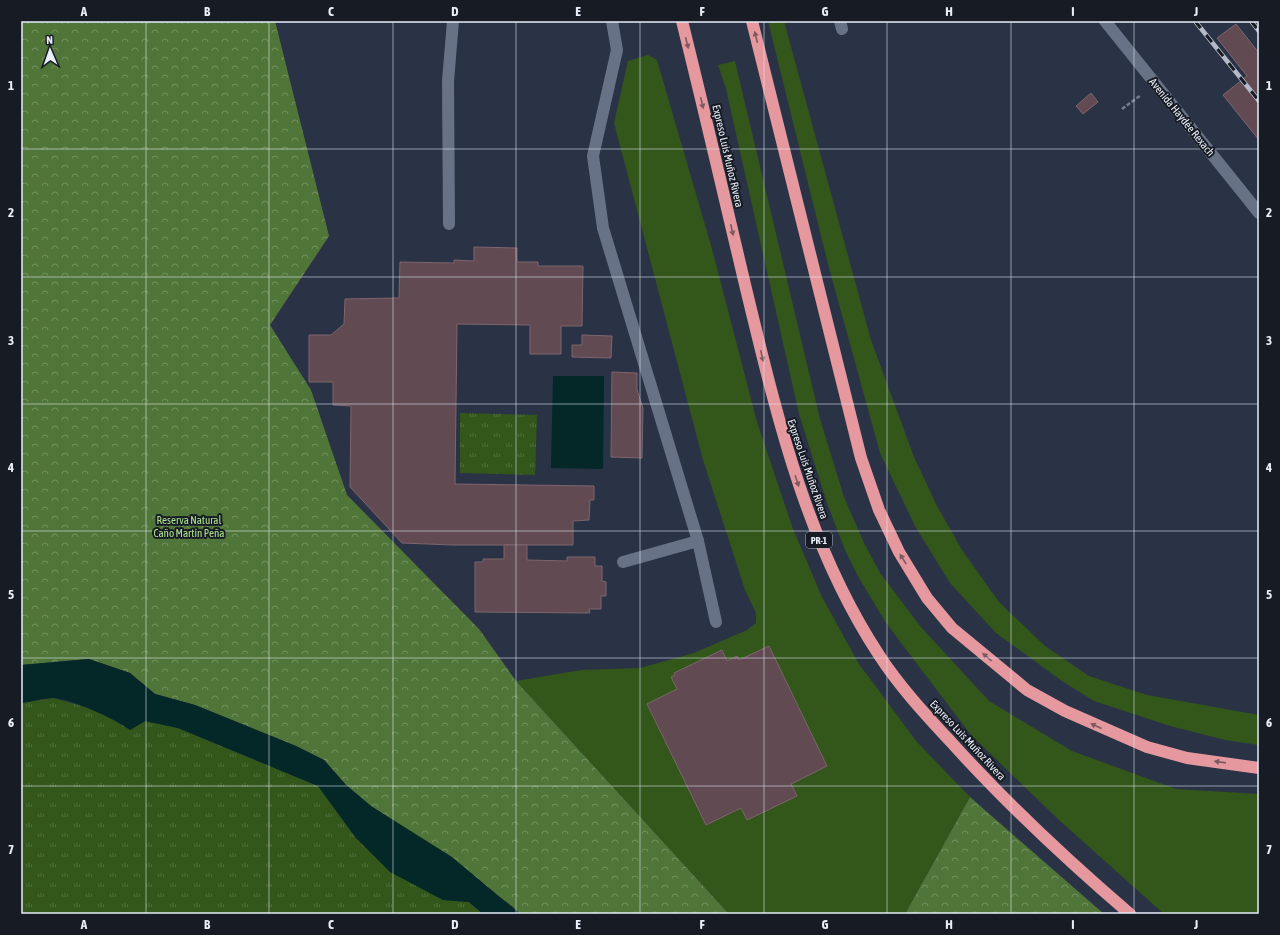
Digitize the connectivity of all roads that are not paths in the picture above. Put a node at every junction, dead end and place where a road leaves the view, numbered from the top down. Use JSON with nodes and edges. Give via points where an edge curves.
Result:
{"nodes":[{"id":1,"x":453,"y":21,"type":"edge"},
{"id":2,"x":612,"y":21,"type":"edge"},
{"id":3,"x":682,"y":21,"type":"edge"},
{"id":4,"x":752,"y":21,"type":"edge"},
{"id":5,"x":1105,"y":21,"type":"edge"},
{"id":6,"x":1259,"y":212,"type":"edge"},
{"id":7,"x":449,"y":224,"type":"dead end"},
{"id":8,"x":698,"y":542,"type":"junction"},
{"id":9,"x":623,"y":562,"type":"dead end"},
{"id":10,"x":716,"y":622,"type":"dead end"},
{"id":11,"x":1259,"y":768,"type":"edge"},
{"id":12,"x":1130,"y":914,"type":"edge"}],
"edges":[{"from":1,"to":7,"type":"street","via":[[448,81]]},
{"from":2,"to":8,"type":"street","via":[[617,50],[593,156],[603,228]]},
{"from":3,"to":12,"type":"highway","name":"Expreso Luis Muñoz Rivera","number":"PR-1","one_way":true,"via":[[776,415],[823,551],[853,611],[879,656],[951,742],[1072,864]]},
{"from":11,"to":4,"type":"highway","one_way":true,"via":[[1187,758],[1147,746],[1065,711],[1027,690],[952,628],[927,598],[899,552],[879,510],[861,458]]},
{"from":5,"to":6,"type":"street","name":"Avenida Haydée Rexach"},
{"from":8,"to":9,"type":"street"},
{"from":8,"to":10,"type":"street"}]}
